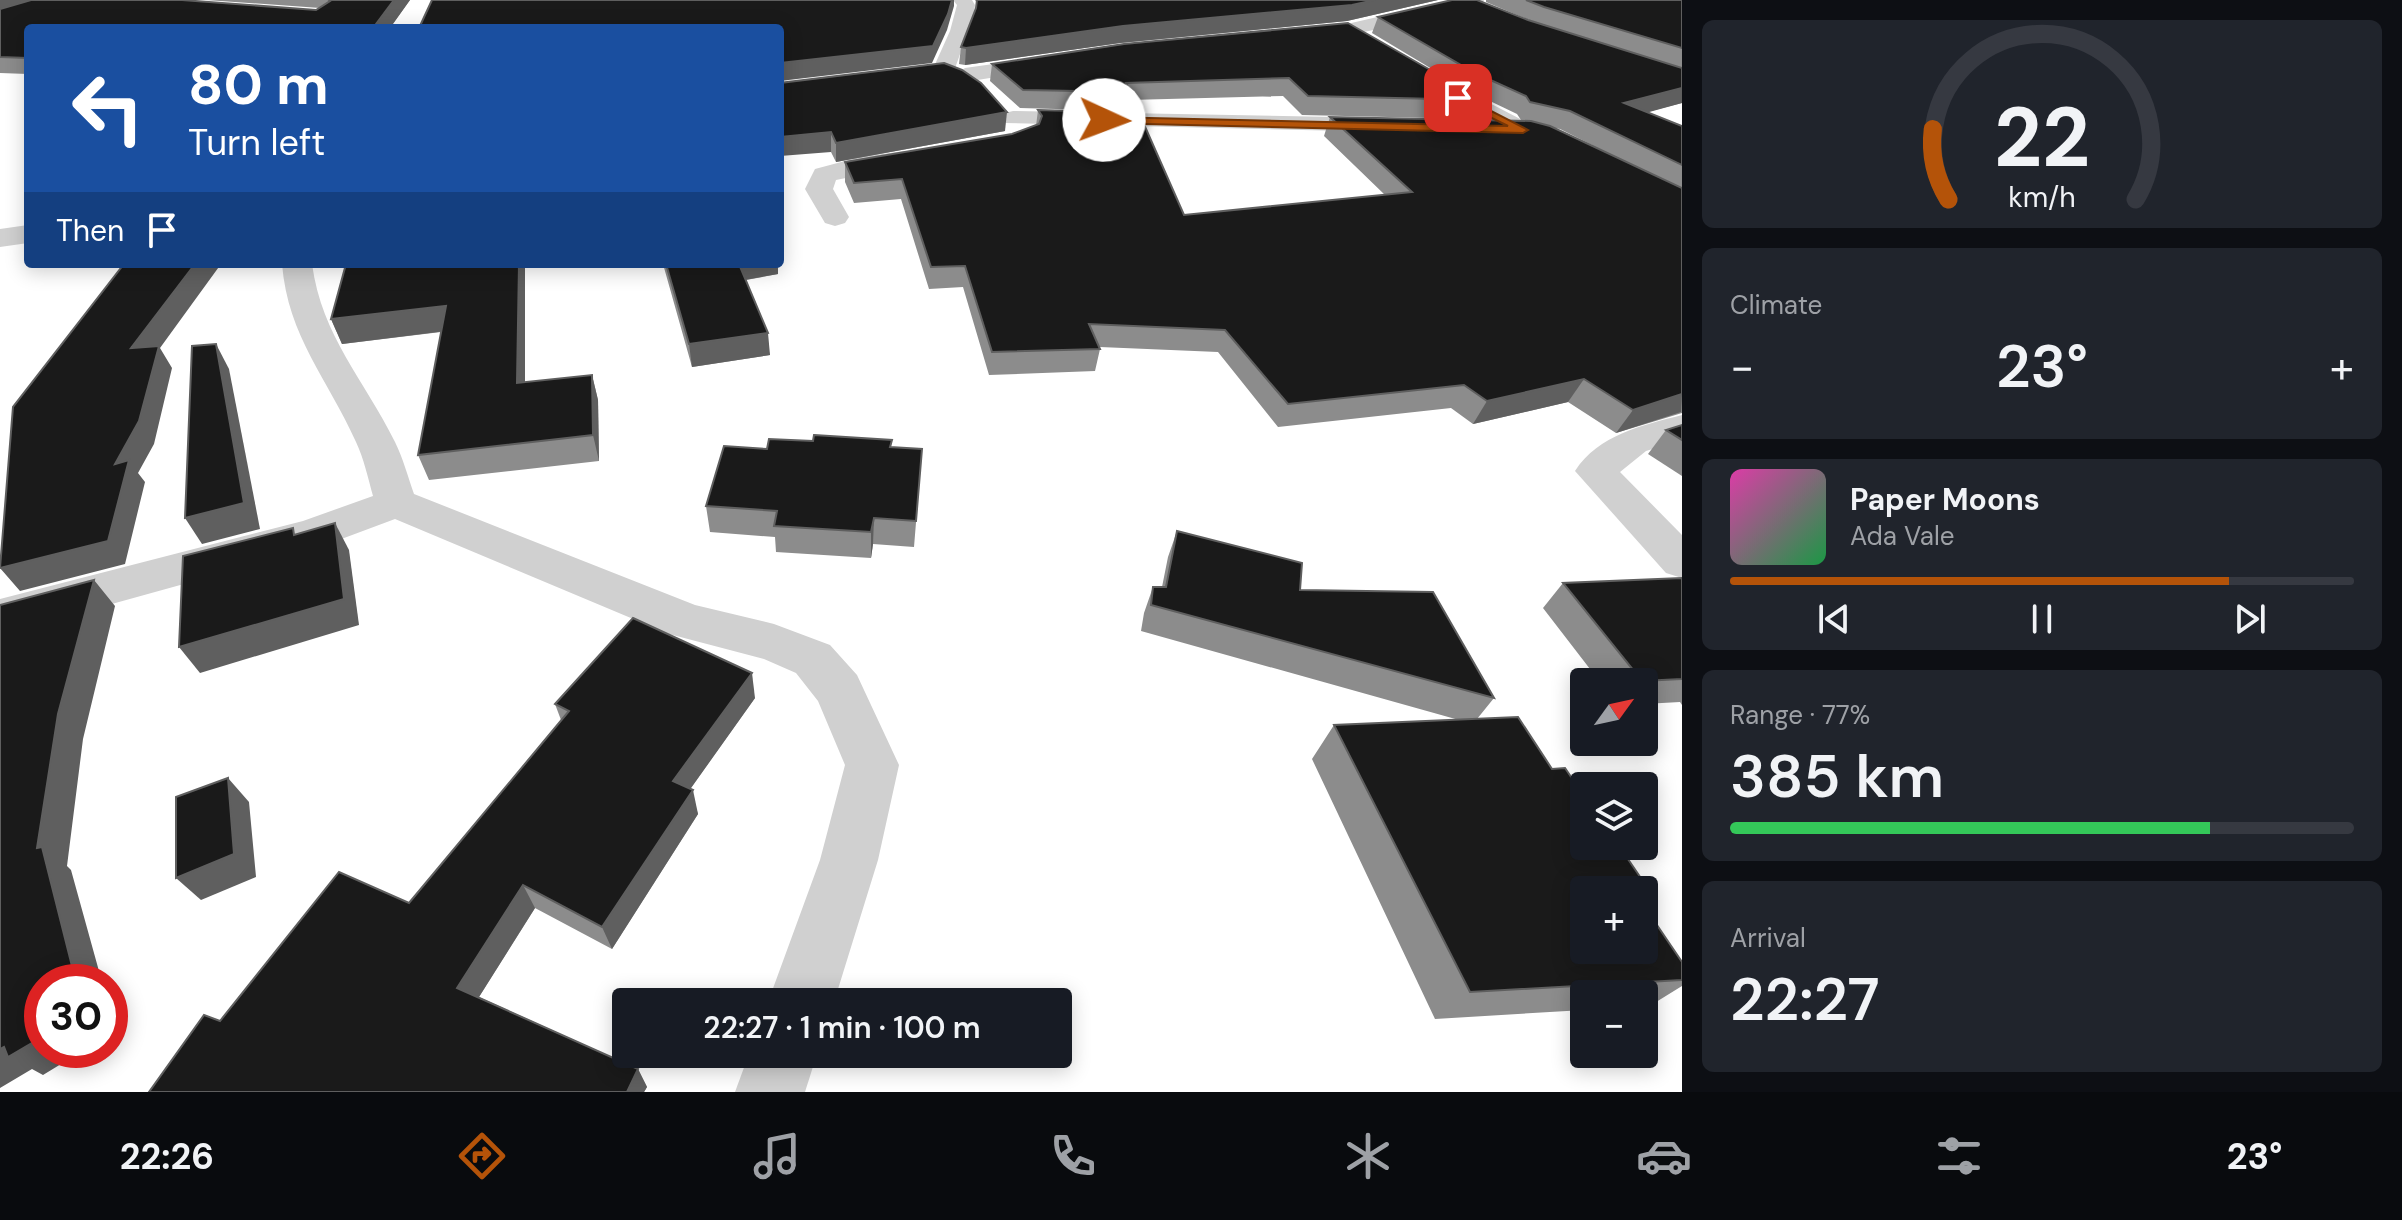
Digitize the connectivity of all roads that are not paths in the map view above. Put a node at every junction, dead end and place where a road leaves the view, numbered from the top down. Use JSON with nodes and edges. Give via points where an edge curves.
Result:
{"nodes":[{"id":1,"x":962,"y":0,"type":"edge"},
{"id":2,"x":1471,"y":2,"type":"edge"},
{"id":3,"x":1492,"y":14,"type":"edge"},
{"id":4,"x":1273,"y":37,"type":"edge"},
{"id":5,"x":1076,"y":58,"type":"edge"},
{"id":6,"x":1415,"y":70,"type":"edge"},
{"id":7,"x":917,"y":75,"type":"edge"},
{"id":8,"x":985,"y":100,"type":"junction"},
{"id":9,"x":1405,"y":126,"type":"edge"},
{"id":10,"x":1468,"y":127,"type":"edge"},
{"id":11,"x":1523,"y":130,"type":"junction"},
{"id":12,"x":1550,"y":137,"type":"edge"},
{"id":13,"x":924,"y":157,"type":"edge"},
{"id":14,"x":835,"y":217,"type":"dead end"},
{"id":15,"x":24,"y":235,"type":"edge"},
{"id":16,"x":0,"y":238,"type":"edge"},
{"id":17,"x":297,"y":268,"type":"edge"},
{"id":18,"x":1682,"y":427,"type":"edge"},
{"id":19,"x":396,"y":503,"type":"junction"},
{"id":20,"x":1682,"y":562,"type":"edge"},
{"id":21,"x":0,"y":617,"type":"edge"},
{"id":22,"x":806,"y":988,"type":"edge"},
{"id":23,"x":778,"y":1068,"type":"edge"},
{"id":24,"x":770,"y":1092,"type":"edge"}],
"edges":[{"from":1,"to":8,"type":"street","via":[[964,28],[951,45]]},
{"from":2,"to":3,"type":"street"},
{"from":2,"to":4,"type":"street","via":[[1373,35],[1345,21]]},
{"from":5,"to":8,"type":"street"},
{"from":6,"to":11,"type":"street"},
{"from":7,"to":8,"type":"street"},
{"from":8,"to":9,"type":"street"},
{"from":10,"to":11,"type":"street"},
{"from":11,"to":12,"type":"street"},
{"from":13,"to":14,"type":"street","via":[[824,175],[819,189]]},
{"from":15,"to":16,"type":"street"},
{"from":17,"to":19,"type":"street","via":[[298,287],[320,350],[373,435]]},
{"from":18,"to":20,"type":"street","via":[[1632,442],[1595,471]]},
{"from":19,"to":21,"type":"street","via":[[313,533]]},
{"from":19,"to":22,"type":"street","via":[[686,621],[774,643],[813,659],[839,690],[872,765],[849,860]]},
{"from":23,"to":24,"type":"street"}]}
